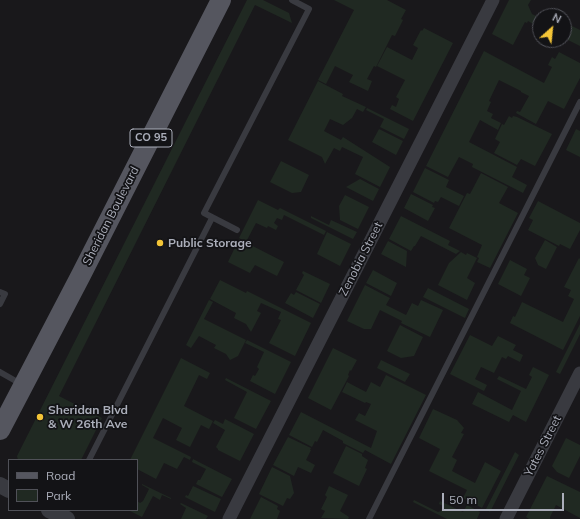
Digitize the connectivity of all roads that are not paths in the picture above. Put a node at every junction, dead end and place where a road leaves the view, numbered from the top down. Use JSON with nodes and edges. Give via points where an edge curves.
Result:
{"nodes":[{"id":1,"x":221,"y":0,"type":"edge"},
{"id":2,"x":292,"y":0,"type":"edge"},
{"id":3,"x":493,"y":0,"type":"edge"},
{"id":4,"x":580,"y":102,"type":"edge"},
{"id":5,"x":212,"y":218,"type":"junction"},
{"id":6,"x":237,"y":230,"type":"dead end"},
{"id":7,"x":3,"y":293,"type":"edge"},
{"id":8,"x":0,"y":304,"type":"edge"},
{"id":9,"x":0,"y":372,"type":"edge"},
{"id":10,"x":580,"y":373,"type":"edge"},
{"id":11,"x":23,"y":386,"type":"junction"},
{"id":12,"x":0,"y":430,"type":"edge"},
{"id":13,"x":90,"y":459,"type":"edge"},
{"id":14,"x":229,"y":519,"type":"edge"},
{"id":15,"x":369,"y":519,"type":"edge"},
{"id":16,"x":506,"y":519,"type":"edge"}],
"edges":[{"from":1,"to":11,"type":"main road","name":"Sheridan Boulevard","number":"CO 95"},
{"from":2,"to":5,"type":"lane","via":[[309,9],[204,213]]},
{"from":3,"to":14,"type":"street","name":"Zenobia Street"},
{"from":4,"to":15,"type":"lane"},
{"from":5,"to":6,"type":"lane"},
{"from":5,"to":13,"type":"lane"},
{"from":7,"to":8,"type":"lane"},
{"from":9,"to":11,"type":"lane"},
{"from":10,"to":16,"type":"street","name":"Yates Street"},
{"from":11,"to":12,"type":"main road","name":"Sheridan Boulevard","number":"CO 95"}]}
